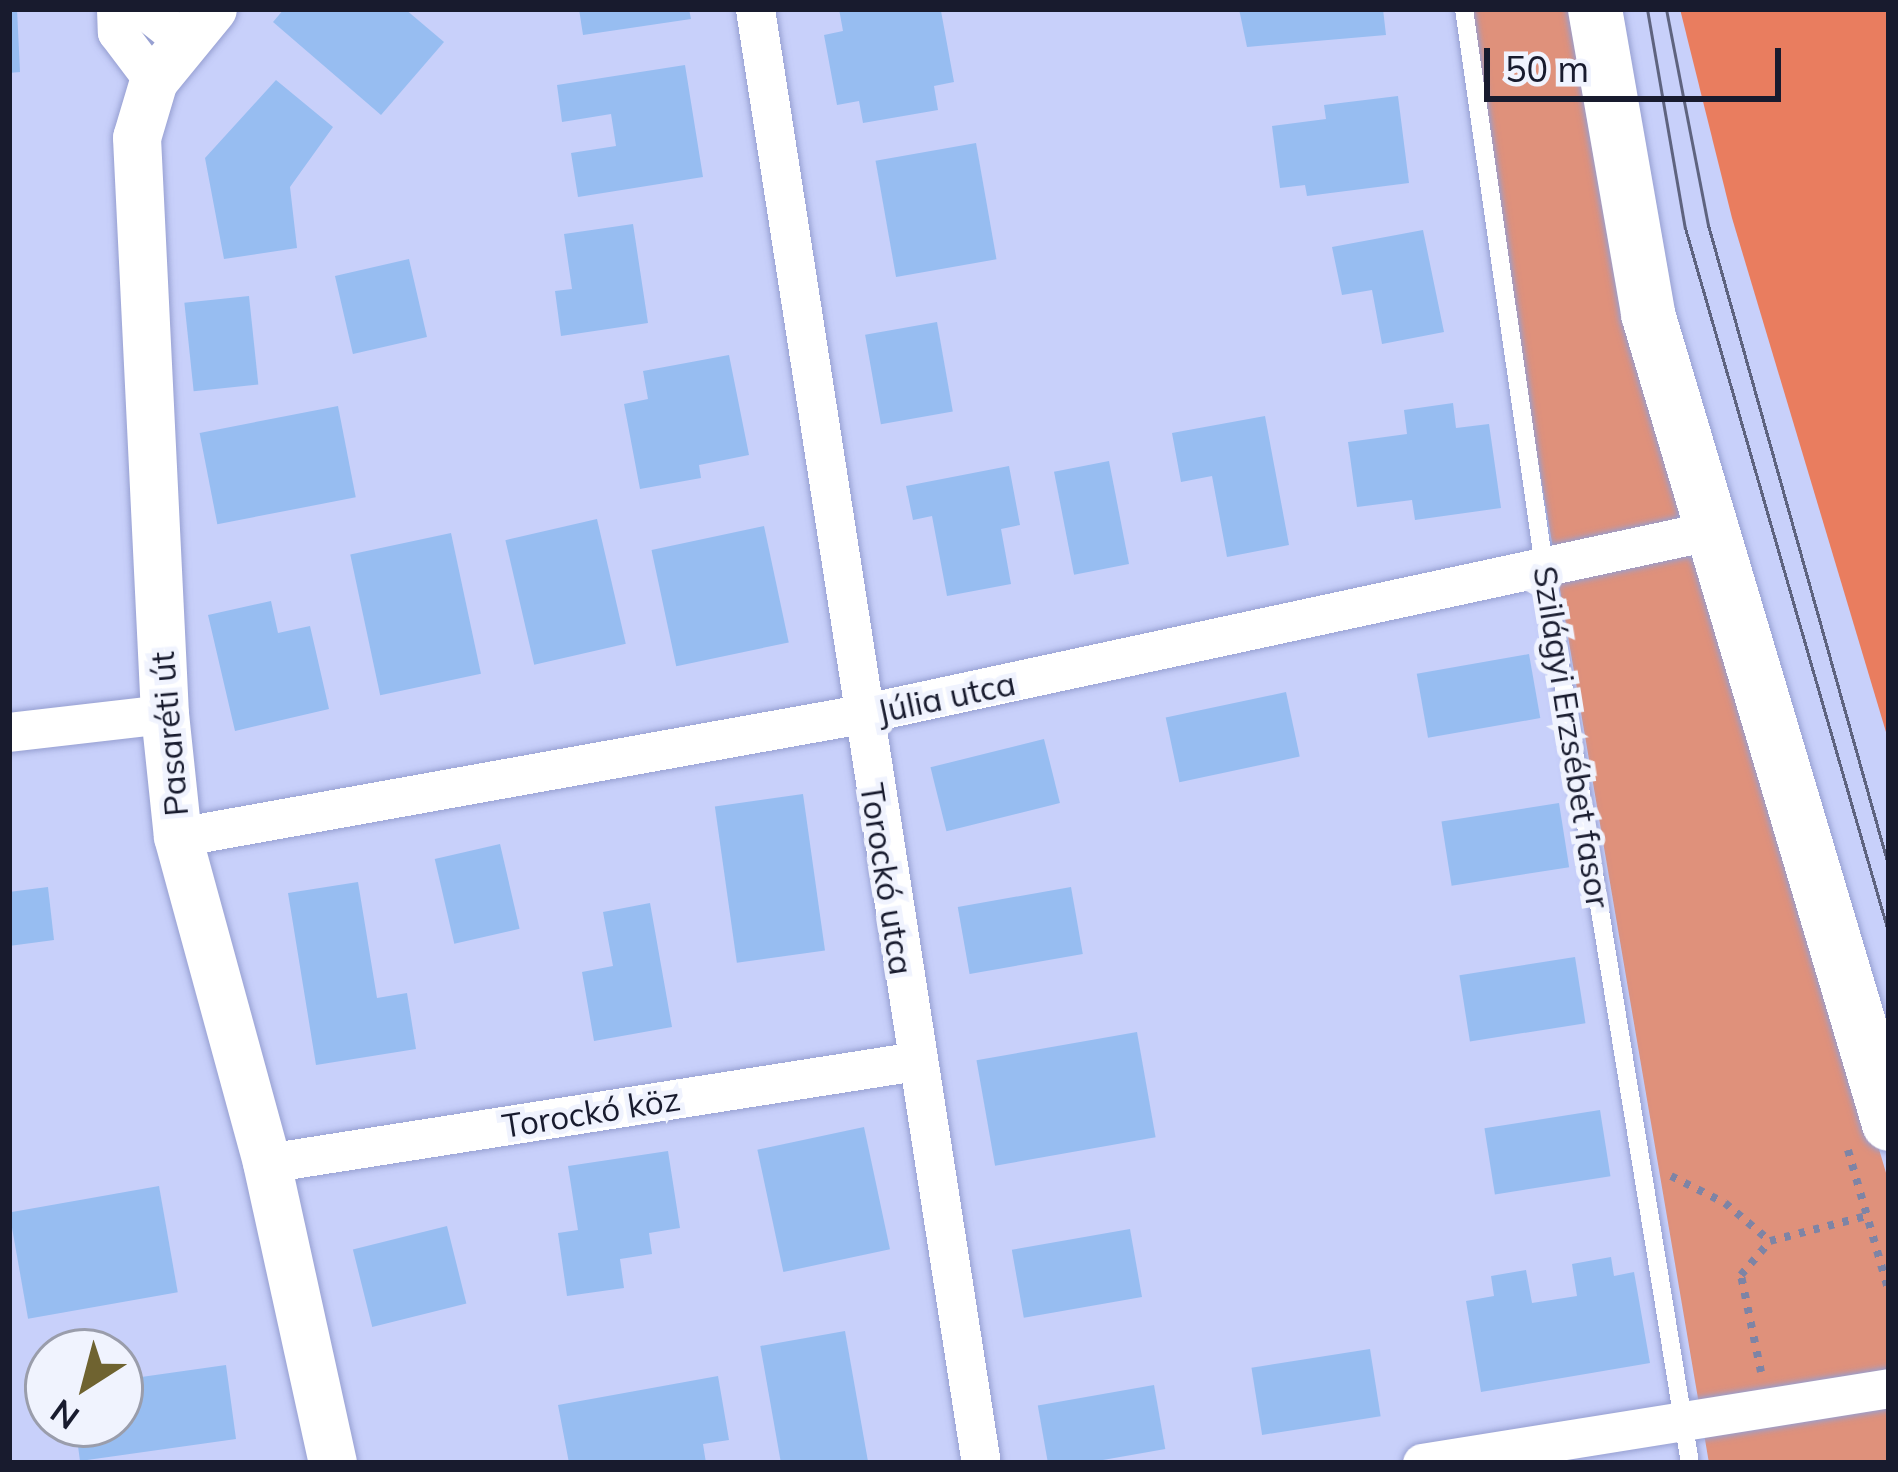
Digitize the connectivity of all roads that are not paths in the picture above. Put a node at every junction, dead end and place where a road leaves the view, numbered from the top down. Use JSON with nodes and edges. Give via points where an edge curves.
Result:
{"nodes":[{"id":1,"x":116,"y":9,"type":"edge"},
{"id":2,"x":144,"y":9,"type":"edge"},
{"id":3,"x":755,"y":9,"type":"edge"},
{"id":4,"x":1464,"y":9,"type":"edge"},
{"id":5,"x":1595,"y":9,"type":"edge"},
{"id":6,"x":198,"y":25,"type":"edge"},
{"id":7,"x":154,"y":81,"type":"junction"},
{"id":8,"x":1709,"y":531,"type":"junction"},
{"id":9,"x":1545,"y":572,"type":"junction"},
{"id":10,"x":165,"y":714,"type":"junction"},
{"id":11,"x":861,"y":715,"type":"junction"},
{"id":12,"x":9,"y":732,"type":"edge"},
{"id":13,"x":178,"y":838,"type":"junction"},
{"id":14,"x":916,"y":1061,"type":"junction"},
{"id":15,"x":1889,"y":1124,"type":"edge"},
{"id":16,"x":267,"y":1163,"type":"junction"},
{"id":17,"x":1889,"y":1388,"type":"edge"},
{"id":18,"x":1682,"y":1421,"type":"junction"},
{"id":19,"x":333,"y":1463,"type":"edge"},
{"id":20,"x":981,"y":1463,"type":"edge"},
{"id":21,"x":1422,"y":1463,"type":"edge"},
{"id":22,"x":1690,"y":1463,"type":"edge"}],
"edges":[{"from":1,"to":7,"type":"street","via":[[117,32]]},
{"from":2,"to":6,"type":"street"},
{"from":3,"to":11,"type":"street","name":"Torockó utca"},
{"from":4,"to":9,"type":"lane","name":"Szilágyi Erzsébet fasor"},
{"from":5,"to":8,"type":"main road","via":[[1624,207]]},
{"from":6,"to":7,"type":"street","name":"Pasaréti út"},
{"from":7,"to":10,"type":"street","name":"Pasaréti út","via":[[136,168]]},
{"from":8,"to":9,"type":"street","name":"Júlia utca"},
{"from":8,"to":15,"type":"main road"},
{"from":9,"to":11,"type":"street","name":"Júlia utca"},
{"from":9,"to":18,"type":"lane","name":"Szilágyi Erzsébet fasor"},
{"from":10,"to":12,"type":"street"},
{"from":10,"to":13,"type":"street","name":"Pasaréti út"},
{"from":11,"to":13,"type":"street","name":"Júlia utca"},
{"from":11,"to":14,"type":"street","name":"Torockó utca"},
{"from":13,"to":16,"type":"street","name":"Pasaréti út"},
{"from":14,"to":16,"type":"street","name":"Torockó köz"},
{"from":14,"to":20,"type":"street","name":"Torockó utca"},
{"from":16,"to":19,"type":"street","name":"Pasaréti út"},
{"from":17,"to":18,"type":"street"},
{"from":18,"to":21,"type":"street"},
{"from":18,"to":22,"type":"lane","name":"Szilágyi Erzsébet fasor"}]}
